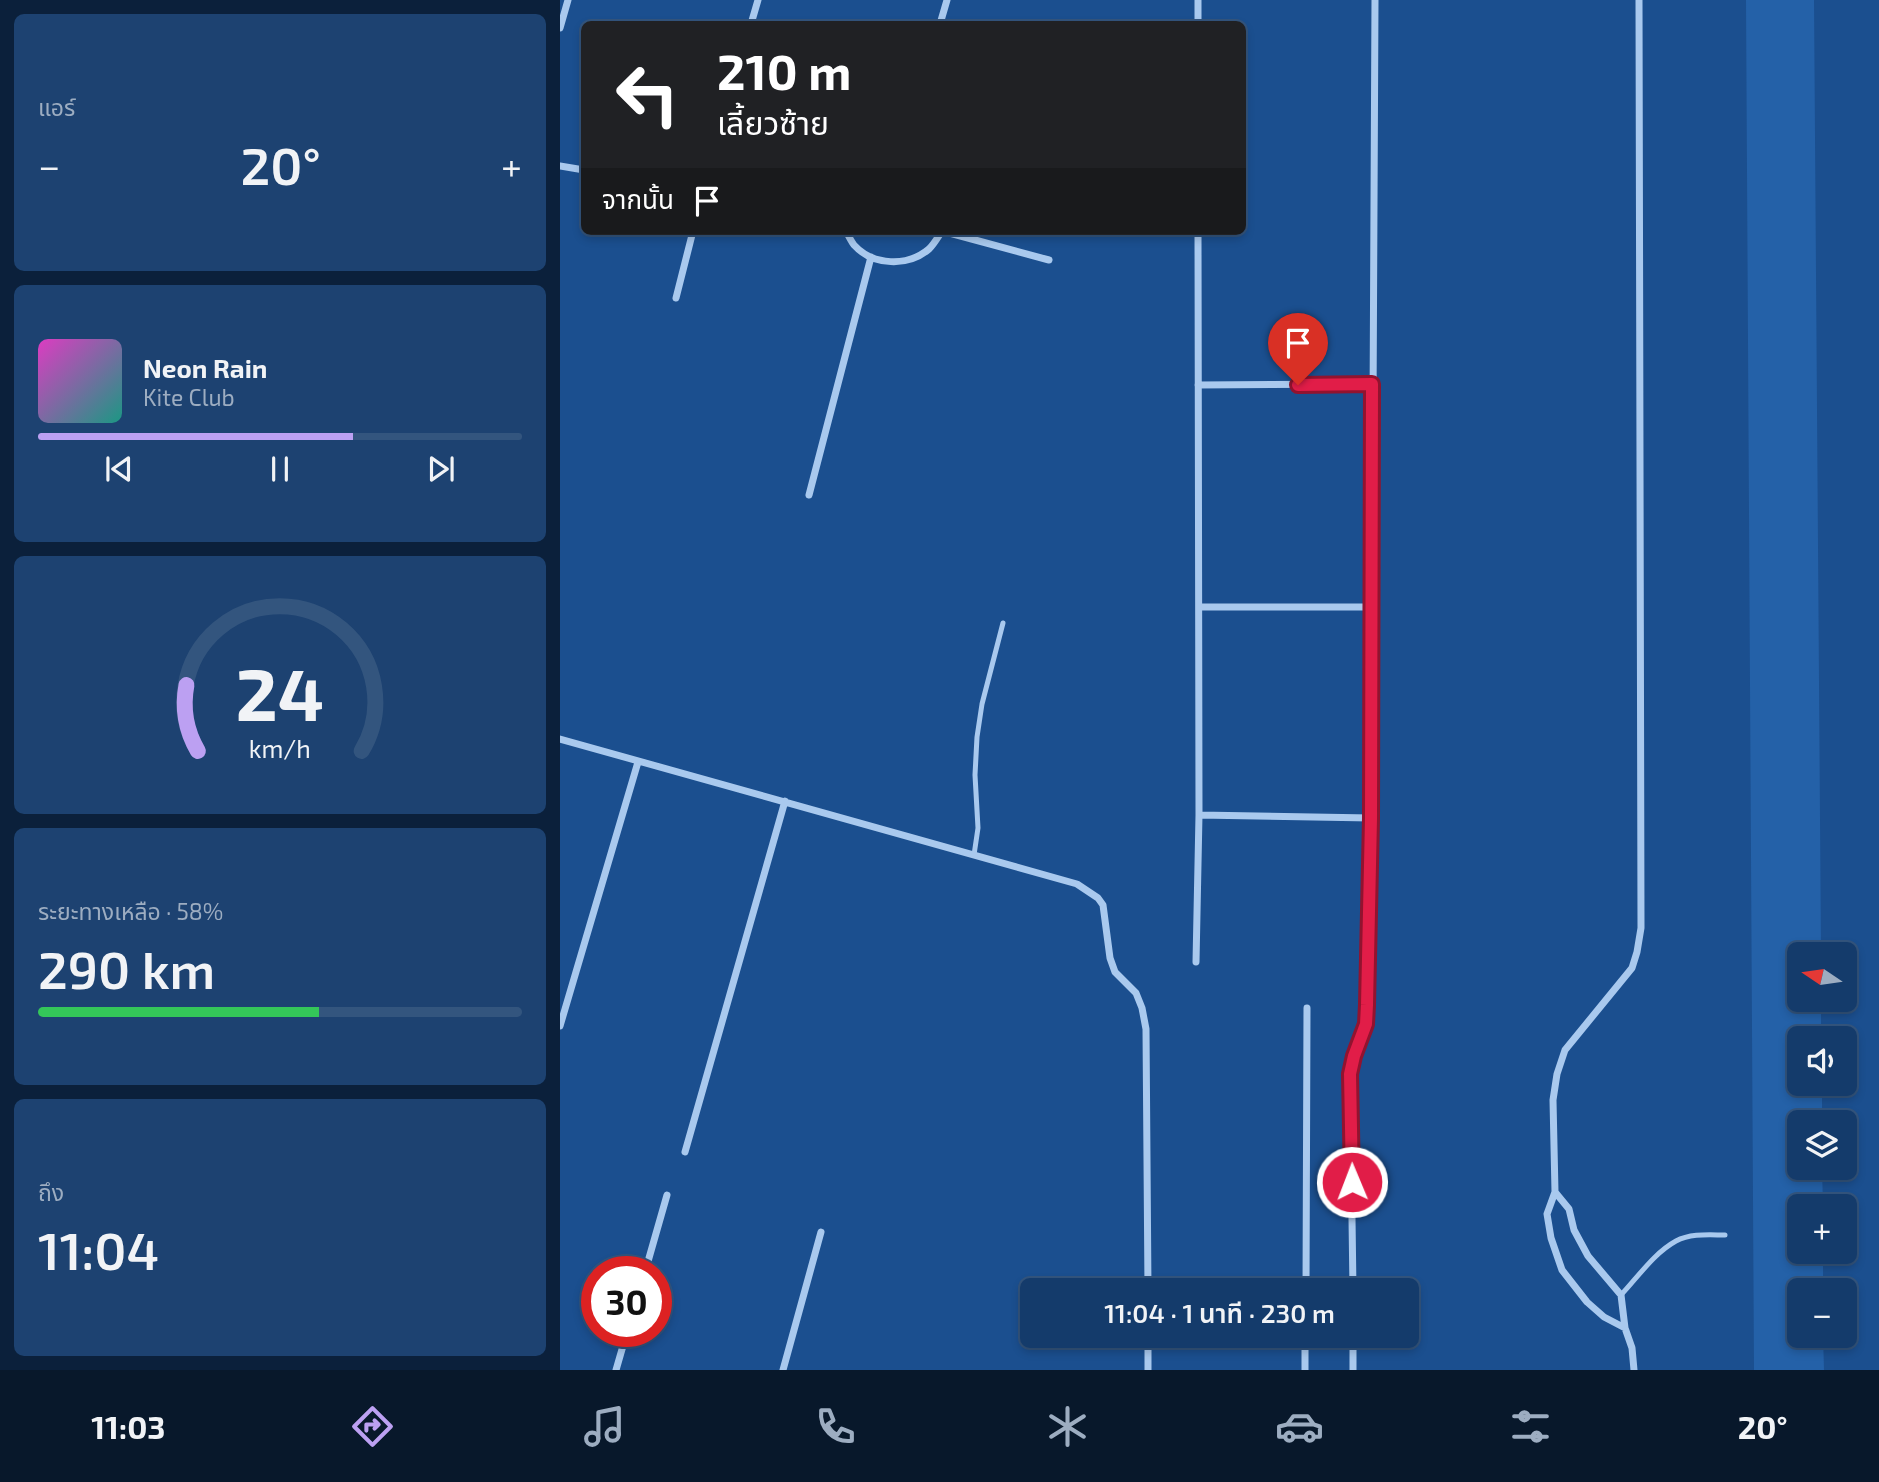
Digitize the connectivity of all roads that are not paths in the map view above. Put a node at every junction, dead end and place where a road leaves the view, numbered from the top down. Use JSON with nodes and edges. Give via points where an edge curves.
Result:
{"nodes":[{"id":1,"x":568,"y":0,"type":"edge"},
{"id":2,"x":758,"y":0,"type":"edge"},
{"id":3,"x":947,"y":0,"type":"edge"},
{"id":4,"x":1198,"y":0,"type":"edge"},
{"id":5,"x":1375,"y":0,"type":"edge"},
{"id":6,"x":1639,"y":0,"type":"edge"},
{"id":7,"x":752,"y":21,"type":"edge"},
{"id":8,"x":941,"y":21,"type":"edge"},
{"id":9,"x":1198,"y":21,"type":"edge"},
{"id":10,"x":560,"y":28,"type":"edge"},
{"id":11,"x":560,"y":166,"type":"edge"},
{"id":12,"x":581,"y":170,"type":"edge"},
{"id":13,"x":692,"y":235,"type":"edge"},
{"id":14,"x":848,"y":235,"type":"edge"},
{"id":15,"x":939,"y":235,"type":"edge"},
{"id":16,"x":957,"y":235,"type":"edge"},
{"id":17,"x":1198,"y":235,"type":"edge"},
{"id":18,"x":871,"y":257,"type":"junction"},
{"id":19,"x":1049,"y":260,"type":"dead end"},
{"id":20,"x":676,"y":298,"type":"dead end"},
{"id":21,"x":1372,"y":384,"type":"junction"},
{"id":22,"x":1198,"y":386,"type":"junction"},
{"id":23,"x":809,"y":495,"type":"dead end"},
{"id":24,"x":1199,"y":607,"type":"junction"},
{"id":25,"x":1371,"y":607,"type":"junction"},
{"id":26,"x":1003,"y":624,"type":"dead end"},
{"id":27,"x":560,"y":739,"type":"edge"},
{"id":28,"x":638,"y":762,"type":"junction"},
{"id":29,"x":785,"y":801,"type":"junction"},
{"id":30,"x":1199,"y":815,"type":"junction"},
{"id":31,"x":1371,"y":818,"type":"junction"},
{"id":32,"x":974,"y":855,"type":"junction"},
{"id":33,"x":1196,"y":962,"type":"dead end"},
{"id":34,"x":1307,"y":1008,"type":"dead end"},
{"id":35,"x":560,"y":1026,"type":"edge"},
{"id":36,"x":685,"y":1152,"type":"dead end"},
{"id":37,"x":1555,"y":1192,"type":"junction"},
{"id":38,"x":667,"y":1195,"type":"dead end"},
{"id":39,"x":821,"y":1232,"type":"dead end"},
{"id":40,"x":1726,"y":1235,"type":"dead end"},
{"id":41,"x":650,"y":1256,"type":"edge"},
{"id":42,"x":1148,"y":1278,"type":"edge"},
{"id":43,"x":1306,"y":1278,"type":"edge"},
{"id":44,"x":1353,"y":1278,"type":"edge"},
{"id":45,"x":1621,"y":1295,"type":"junction"},
{"id":46,"x":1625,"y":1328,"type":"junction"},
{"id":47,"x":623,"y":1347,"type":"edge"},
{"id":48,"x":1148,"y":1348,"type":"edge"},
{"id":49,"x":1305,"y":1348,"type":"edge"},
{"id":50,"x":1353,"y":1348,"type":"edge"},
{"id":51,"x":616,"y":1370,"type":"edge"},
{"id":52,"x":783,"y":1370,"type":"edge"},
{"id":53,"x":1148,"y":1370,"type":"edge"},
{"id":54,"x":1305,"y":1370,"type":"edge"},
{"id":55,"x":1353,"y":1370,"type":"edge"},
{"id":56,"x":1634,"y":1370,"type":"edge"}],
"edges":[{"from":1,"to":10,"type":"street"},
{"from":2,"to":7,"type":"street"},
{"from":3,"to":8,"type":"street"},
{"from":4,"to":9,"type":"street"},
{"from":5,"to":21,"type":"street"},
{"from":6,"to":37,"type":"street","via":[[1641,928],[1632,968],[1565,1050],[1557,1074],[1553,1100]]},
{"from":11,"to":12,"type":"street"},
{"from":13,"to":20,"type":"street"},
{"from":14,"to":18,"type":"street"},
{"from":15,"to":18,"type":"street","via":[[930,248],[912,259],[891,262]]},
{"from":16,"to":19,"type":"street"},
{"from":17,"to":22,"type":"street"},
{"from":18,"to":23,"type":"street"},
{"from":21,"to":22,"type":"street"},
{"from":21,"to":25,"type":"street"},
{"from":22,"to":24,"type":"street"},
{"from":24,"to":25,"type":"street"},
{"from":24,"to":30,"type":"street"},
{"from":25,"to":31,"type":"street"},
{"from":26,"to":32,"type":"lane","via":[[977,737]]},
{"from":27,"to":28,"type":"street"},
{"from":28,"to":29,"type":"street"},
{"from":28,"to":35,"type":"street"},
{"from":29,"to":32,"type":"street"},
{"from":29,"to":36,"type":"street"},
{"from":30,"to":31,"type":"street"},
{"from":30,"to":33,"type":"street"},
{"from":31,"to":44,"type":"street","via":[[1367,1014],[1350,1074]]},
{"from":32,"to":42,"type":"street","via":[[1077,884],[1103,905],[1110,958],[1115,972],[1136,993],[1146,1029]]},
{"from":34,"to":43,"type":"street"},
{"from":37,"to":45,"type":"street","via":[[1569,1209],[1588,1256]]},
{"from":37,"to":46,"type":"street","via":[[1547,1214],[1562,1270],[1587,1302]]},
{"from":38,"to":41,"type":"street"},
{"from":39,"to":52,"type":"street"},
{"from":40,"to":45,"type":"lane","via":[[1678,1240]]},
{"from":45,"to":46,"type":"street"},
{"from":46,"to":56,"type":"street"},
{"from":47,"to":51,"type":"street"},
{"from":48,"to":53,"type":"street"},
{"from":49,"to":54,"type":"street"},
{"from":50,"to":55,"type":"street"}]}
